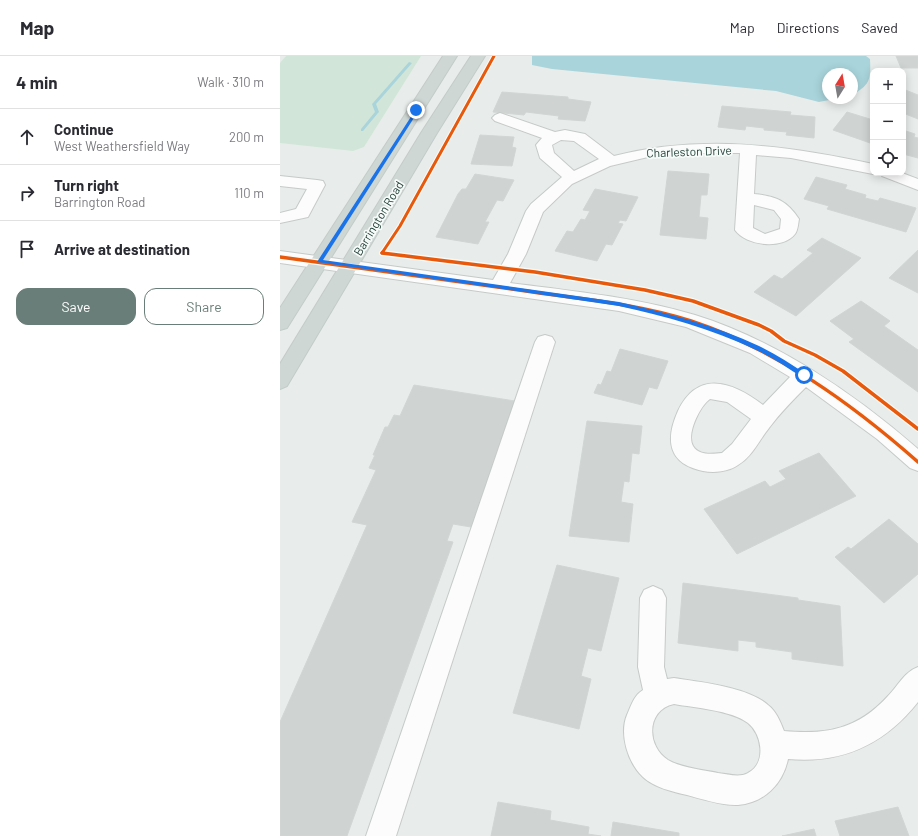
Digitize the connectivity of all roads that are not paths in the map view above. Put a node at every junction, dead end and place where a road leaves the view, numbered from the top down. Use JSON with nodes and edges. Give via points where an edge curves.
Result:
{"nodes":[{"id":1,"x":450,"y":56,"type":"edge"},
{"id":2,"x":478,"y":56,"type":"edge"},
{"id":3,"x":500,"y":118,"type":"dead end"},
{"id":4,"x":554,"y":137,"type":"junction"},
{"id":5,"x":748,"y":149,"type":"junction"},
{"id":6,"x":610,"y":161,"type":"junction"},
{"id":7,"x":870,"y":168,"type":"edge"},
{"id":8,"x":896,"y":176,"type":"edge"},
{"id":9,"x":573,"y":178,"type":"junction"},
{"id":10,"x":280,"y":181,"type":"edge"},
{"id":11,"x":918,"y":185,"type":"edge"},
{"id":12,"x":746,"y":199,"type":"dead end"},
{"id":13,"x":280,"y":218,"type":"edge"},
{"id":14,"x":280,"y":257,"type":"edge"},
{"id":15,"x":319,"y":261,"type":"junction"},
{"id":16,"x":348,"y":266,"type":"junction"},
{"id":17,"x":498,"y":287,"type":"junction"},
{"id":18,"x":280,"y":322,"type":"edge"},
{"id":19,"x":545,"y":342,"type":"dead end"},
{"id":20,"x":804,"y":375,"type":"junction"},
{"id":21,"x":280,"y":381,"type":"edge"},
{"id":22,"x":765,"y":418,"type":"dead end"},
{"id":23,"x":918,"y":462,"type":"edge"},
{"id":24,"x":653,"y":598,"type":"dead end"},
{"id":25,"x":918,"y":680,"type":"edge"},
{"id":26,"x":658,"y":695,"type":"junction"},
{"id":27,"x":775,"y":744,"type":"junction"},
{"id":28,"x":381,"y":836,"type":"edge"}],
"edges":[{"from":1,"to":15,"type":"main road","name":"Barrington Road"},
{"from":2,"to":16,"type":"main road","name":"Barrington Road"},
{"from":3,"to":4,"type":"street"},
{"from":4,"to":6,"type":"street","via":[[576,135]]},
{"from":4,"to":9,"type":"street","via":[[546,142],[544,151]]},
{"from":5,"to":6,"type":"street","name":"Charleston Drive","via":[[697,148],[646,152]]},
{"from":5,"to":7,"type":"street","name":"Charleston Drive","via":[[840,161]]},
{"from":5,"to":12,"type":"street"},
{"from":6,"to":9,"type":"street","name":"Charleston Drive","via":[[597,164]]},
{"from":8,"to":11,"type":"street"},
{"from":9,"to":17,"type":"street","name":"Charleston Drive","via":[[558,187],[536,209],[510,270]]},
{"from":10,"to":13,"type":"street","via":[[317,185],[302,213]]},
{"from":14,"to":15,"type":"street"},
{"from":15,"to":16,"type":"street"},
{"from":15,"to":18,"type":"main road","name":"Barrington Road"},
{"from":16,"to":17,"type":"street"},
{"from":16,"to":21,"type":"main road","name":"Barrington Road"},
{"from":17,"to":20,"type":"street","via":[[619,304],[692,322],[757,348]]},
{"from":19,"to":28,"type":"street"},
{"from":20,"to":22,"type":"street"},
{"from":20,"to":23,"type":"street","via":[[885,433]]},
{"from":24,"to":26,"type":"street","via":[[651,667]]},
{"from":25,"to":27,"type":"street","via":[[884,722],[865,733],[845,741],[814,746]]},
{"from":26,"to":27,"type":"street","via":[[674,691],[743,705],[758,714],[769,728]]},
{"from":26,"to":27,"type":"street","via":[[646,705],[639,720],[637,736],[642,753],[654,767],[669,776],[737,791],[753,786],[766,776],[774,761]]}]}
